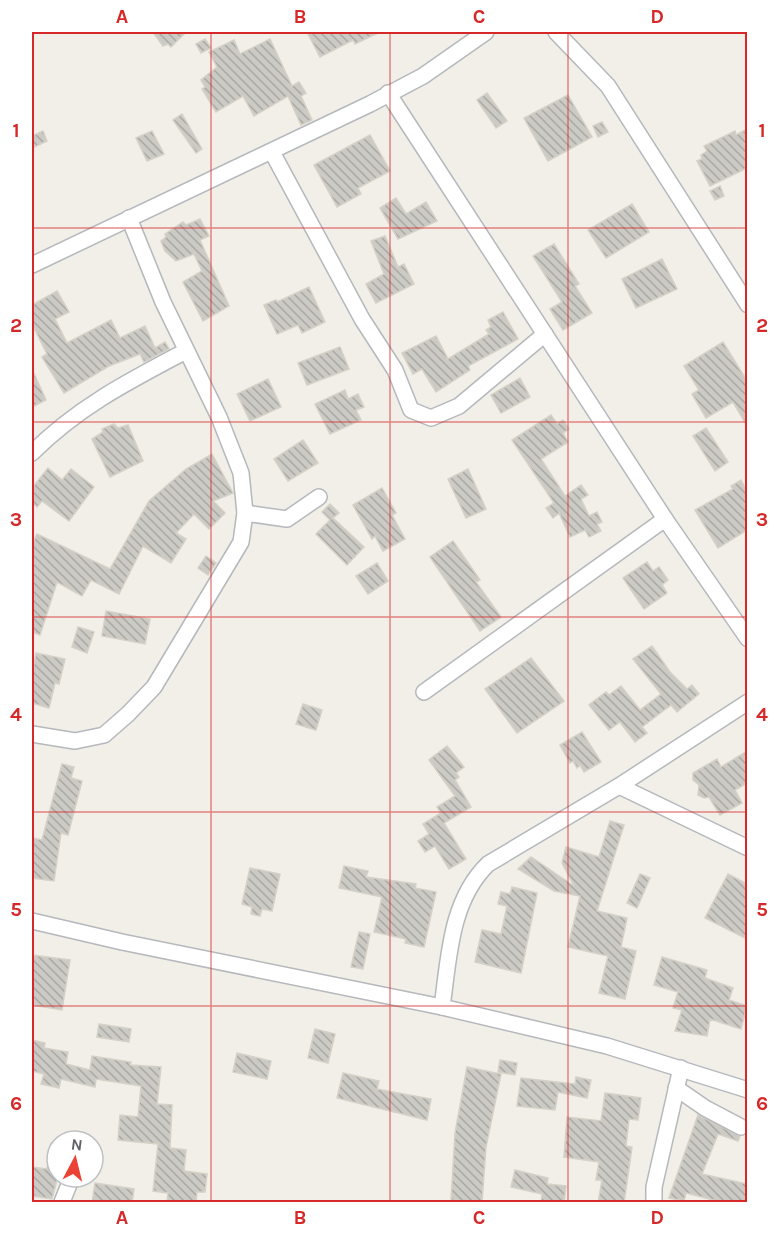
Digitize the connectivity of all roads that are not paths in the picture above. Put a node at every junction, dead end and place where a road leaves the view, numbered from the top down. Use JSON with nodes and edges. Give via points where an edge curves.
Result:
{"nodes":[{"id":1,"x":486,"y":32,"type":"edge"},
{"id":2,"x":555,"y":32,"type":"edge"},
{"id":3,"x":388,"y":93,"type":"junction"},
{"id":4,"x":272,"y":152,"type":"junction"},
{"id":5,"x":129,"y":218,"type":"junction"},
{"id":6,"x":32,"y":265,"type":"edge"},
{"id":7,"x":747,"y":305,"type":"edge"},
{"id":8,"x":544,"y":334,"type":"junction"},
{"id":9,"x":186,"y":351,"type":"junction"},
{"id":10,"x":32,"y":453,"type":"edge"},
{"id":11,"x":319,"y":497,"type":"dead end"},
{"id":12,"x":245,"y":513,"type":"junction"},
{"id":13,"x":665,"y":519,"type":"junction"},
{"id":14,"x":747,"y":639,"type":"edge"},
{"id":15,"x":424,"y":692,"type":"dead end"},
{"id":16,"x":747,"y":702,"type":"edge"},
{"id":17,"x":32,"y":734,"type":"edge"},
{"id":18,"x":619,"y":786,"type":"junction"},
{"id":19,"x":747,"y":848,"type":"edge"},
{"id":20,"x":32,"y":921,"type":"edge"},
{"id":21,"x":442,"y":1007,"type":"junction"},
{"id":22,"x":681,"y":1068,"type":"junction"},
{"id":23,"x":676,"y":1088,"type":"junction"},
{"id":24,"x":747,"y":1090,"type":"edge"},
{"id":25,"x":741,"y":1127,"type":"dead end"},
{"id":26,"x":654,"y":1203,"type":"edge"}],
"edges":[{"from":1,"to":3,"type":"street","via":[[423,76]]},
{"from":2,"to":7,"type":"street","via":[[608,86]]},
{"from":3,"to":4,"type":"street"},
{"from":3,"to":8,"type":"street"},
{"from":4,"to":5,"type":"street"},
{"from":4,"to":8,"type":"street","via":[[362,319],[395,370],[411,410],[431,418],[459,406]]},
{"from":5,"to":6,"type":"street"},
{"from":5,"to":9,"type":"street"},
{"from":8,"to":13,"type":"street"},
{"from":9,"to":10,"type":"street","via":[[101,396]]},
{"from":9,"to":12,"type":"street","via":[[241,473]]},
{"from":11,"to":12,"type":"street","via":[[287,519]]},
{"from":12,"to":17,"type":"street","via":[[241,542],[154,687],[104,735],[75,741]]},
{"from":13,"to":14,"type":"street"},
{"from":13,"to":15,"type":"street"},
{"from":16,"to":18,"type":"street"},
{"from":18,"to":19,"type":"street"},
{"from":18,"to":21,"type":"street","via":[[476,875],[466,890],[452,933]]},
{"from":20,"to":21,"type":"street"},
{"from":21,"to":22,"type":"street","via":[[607,1046]]},
{"from":22,"to":23,"type":"street"},
{"from":22,"to":24,"type":"street"},
{"from":23,"to":25,"type":"street"},
{"from":23,"to":26,"type":"street","via":[[654,1187]]}]}
